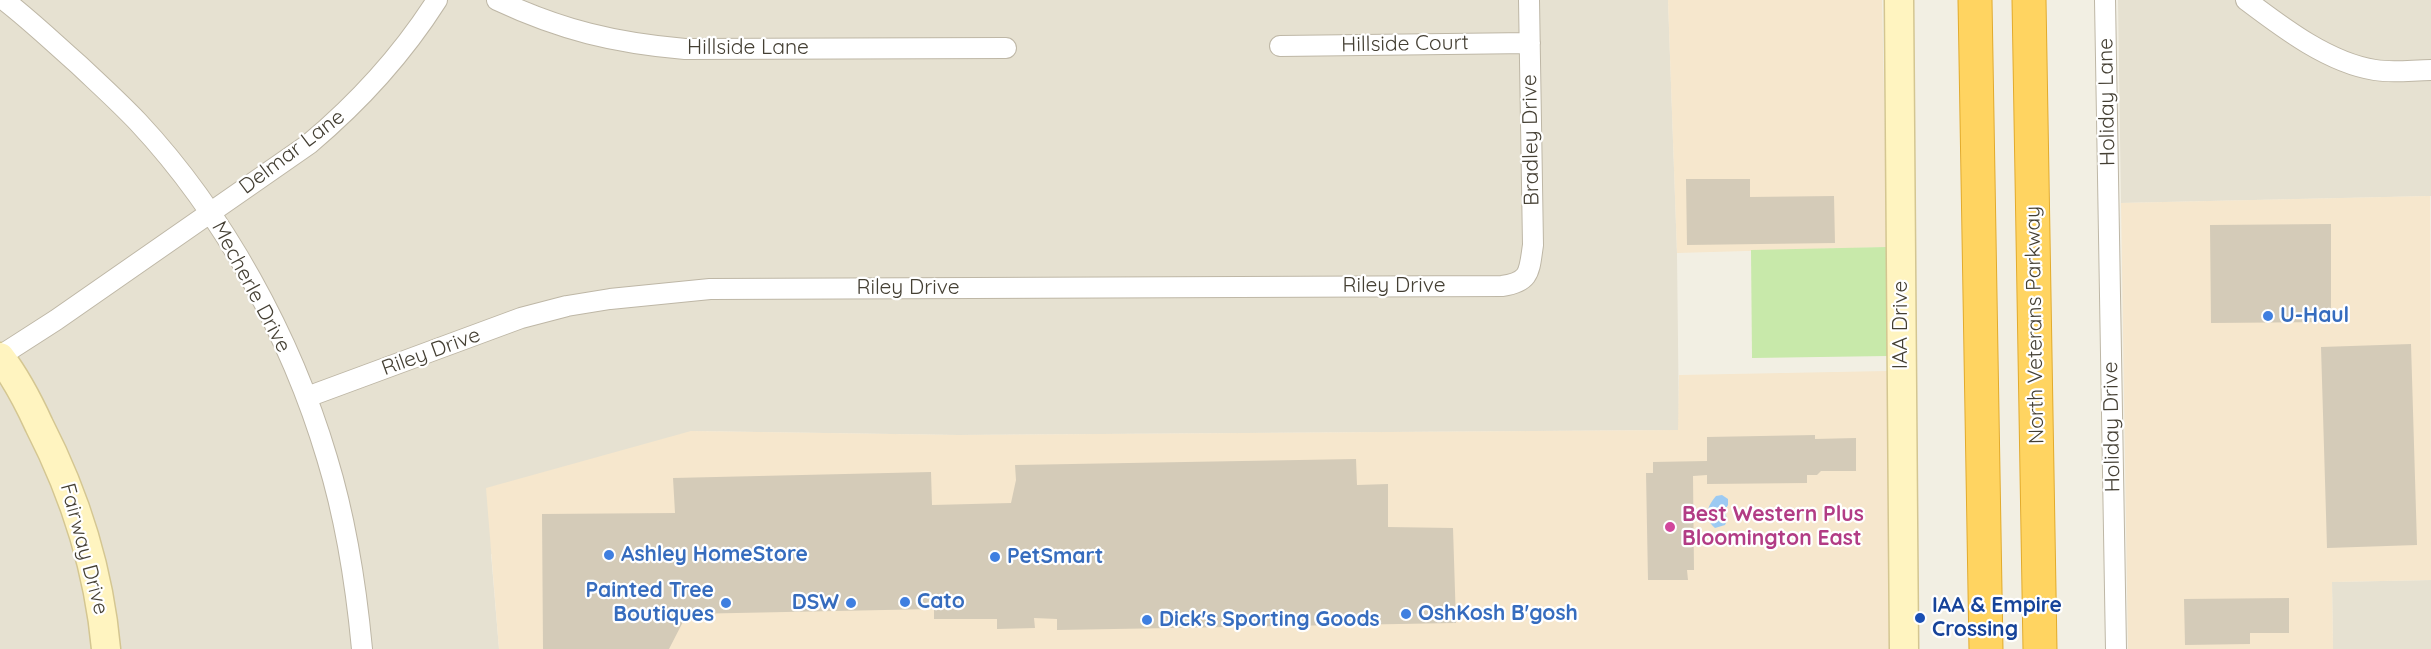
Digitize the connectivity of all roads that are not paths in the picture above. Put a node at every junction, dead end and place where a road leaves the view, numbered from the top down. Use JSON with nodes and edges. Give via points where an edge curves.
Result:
{"nodes":[{"id":1,"x":4,"y":0,"type":"edge"},
{"id":2,"x":437,"y":0,"type":"edge"},
{"id":3,"x":497,"y":0,"type":"edge"},
{"id":4,"x":1529,"y":0,"type":"edge"},
{"id":5,"x":1899,"y":0,"type":"edge"},
{"id":6,"x":1976,"y":0,"type":"edge"},
{"id":7,"x":2029,"y":0,"type":"edge"},
{"id":8,"x":2105,"y":0,"type":"edge"},
{"id":9,"x":2246,"y":0,"type":"edge"},
{"id":10,"x":1530,"y":43,"type":"junction"},
{"id":11,"x":1280,"y":46,"type":"dead end"},
{"id":12,"x":1006,"y":48,"type":"dead end"},
{"id":13,"x":2431,"y":70,"type":"edge"},
{"id":14,"x":2109,"y":204,"type":"joint"},
{"id":15,"x":211,"y":213,"type":"junction"},
{"id":16,"x":1524,"y":278,"type":"joint"},
{"id":17,"x":0,"y":357,"type":"edge"},
{"id":18,"x":307,"y":398,"type":"junction"},
{"id":19,"x":106,"y":649,"type":"edge"},
{"id":20,"x":362,"y":649,"type":"edge"},
{"id":21,"x":1904,"y":649,"type":"edge"},
{"id":22,"x":1986,"y":649,"type":"edge"},
{"id":23,"x":2040,"y":649,"type":"edge"},
{"id":24,"x":2116,"y":649,"type":"edge"}],
"edges":[{"from":1,"to":15,"type":"street","name":"Mecherle Drive","via":[[138,121]]},
{"from":2,"to":15,"type":"street","name":"Delmar Lane","via":[[379,78],[339,119]]},
{"from":3,"to":12,"type":"street","name":"Hillside Lane","via":[[566,28],[648,46]]},
{"from":4,"to":10,"type":"street","name":"Bradley Drive"},
{"from":5,"to":21,"type":"street","name":"IAA Drive"},
{"from":6,"to":22,"type":"highway"},
{"from":7,"to":23,"type":"highway","name":"North Veterans Parkway"},
{"from":8,"to":14,"type":"street","name":"Holiday Lane"},
{"from":9,"to":13,"type":"street","via":[[2343,62],[2377,70]]},
{"from":10,"to":11,"type":"street","name":"Hillside Court"},
{"from":10,"to":16,"type":"street","name":"Bradley Drive","via":[[1533,245]]},
{"from":14,"to":24,"type":"street","name":"Holiday Drive"},
{"from":15,"to":17,"type":"street","name":"Delmar Lane"},
{"from":15,"to":18,"type":"street","name":"Mecherle Drive","via":[[262,299]]},
{"from":16,"to":18,"type":"street","name":"Riley Drive","via":[[1502,286],[710,289],[649,294],[567,306],[520,318]]},
{"from":17,"to":19,"type":"street","name":"Fairway Drive","via":[[22,390],[76,505],[102,614]]},
{"from":18,"to":20,"type":"street","name":"Mecherle Drive","via":[[338,498],[357,593]]}]}
